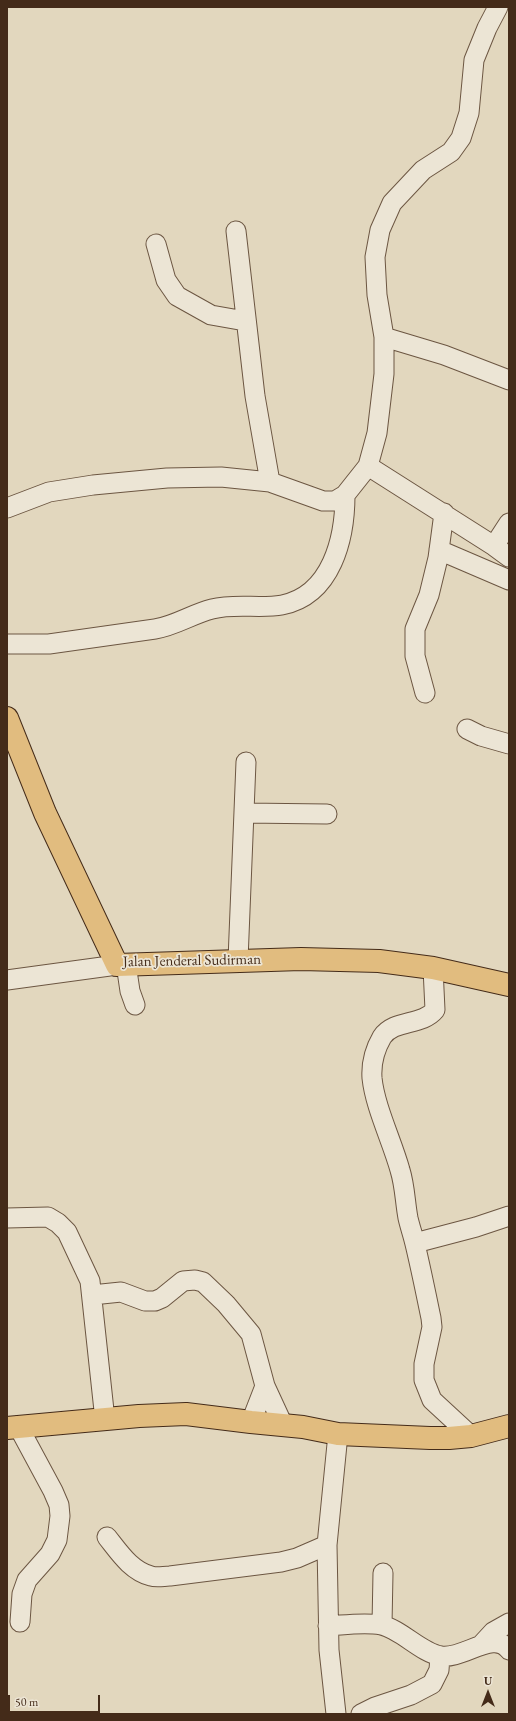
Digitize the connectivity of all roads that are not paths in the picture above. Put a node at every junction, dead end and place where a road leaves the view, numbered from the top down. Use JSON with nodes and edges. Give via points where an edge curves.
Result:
{"nodes":[{"id":1,"x":498,"y":7,"type":"edge"},
{"id":2,"x":236,"y":231,"type":"dead end"},
{"id":3,"x":156,"y":244,"type":"dead end"},
{"id":4,"x":245,"y":321,"type":"junction"},
{"id":5,"x":384,"y":337,"type":"junction"},
{"id":6,"x":509,"y":380,"type":"edge"},
{"id":7,"x":368,"y":466,"type":"junction"},
{"id":8,"x":270,"y":482,"type":"junction"},
{"id":9,"x":345,"y":495,"type":"junction"},
{"id":10,"x":7,"y":508,"type":"edge"},
{"id":11,"x":444,"y":513,"type":"junction"},
{"id":12,"x":509,"y":523,"type":"edge"},
{"id":13,"x":439,"y":550,"type":"junction"},
{"id":14,"x":502,"y":551,"type":"edge"},
{"id":15,"x":509,"y":580,"type":"edge"},
{"id":16,"x":7,"y":644,"type":"edge"},
{"id":17,"x":425,"y":693,"type":"dead end"},
{"id":18,"x":7,"y":718,"type":"edge"},
{"id":19,"x":467,"y":729,"type":"dead end"},
{"id":20,"x":509,"y":744,"type":"edge"},
{"id":21,"x":246,"y":762,"type":"dead end"},
{"id":22,"x":245,"y":813,"type":"junction"},
{"id":23,"x":327,"y":814,"type":"dead end"},
{"id":24,"x":238,"y":960,"type":"junction"},
{"id":25,"x":122,"y":964,"type":"junction"},
{"id":26,"x":433,"y":968,"type":"junction"},
{"id":27,"x":7,"y":980,"type":"edge"},
{"id":28,"x":509,"y":986,"type":"edge"},
{"id":29,"x":135,"y":1005,"type":"dead end"},
{"id":30,"x":509,"y":1216,"type":"edge"},
{"id":31,"x":7,"y":1218,"type":"edge"},
{"id":32,"x":415,"y":1243,"type":"junction"},
{"id":33,"x":92,"y":1295,"type":"junction"},
{"id":34,"x":265,"y":1386,"type":"junction"},
{"id":35,"x":106,"y":1420,"type":"junction"},
{"id":36,"x":251,"y":1422,"type":"junction"},
{"id":37,"x":283,"y":1425,"type":"junction"},
{"id":38,"x":509,"y":1426,"type":"edge"},
{"id":39,"x":13,"y":1427,"type":"edge"},
{"id":40,"x":338,"y":1434,"type":"junction"},
{"id":41,"x":471,"y":1436,"type":"junction"},
{"id":42,"x":107,"y":1537,"type":"dead end"},
{"id":43,"x":327,"y":1545,"type":"junction"},
{"id":44,"x":383,"y":1573,"type":"dead end"},
{"id":45,"x":20,"y":1622,"type":"dead end"},
{"id":46,"x":509,"y":1624,"type":"edge"},
{"id":47,"x":328,"y":1626,"type":"junction"},
{"id":48,"x":382,"y":1626,"type":"junction"},
{"id":49,"x":481,"y":1645,"type":"junction"},
{"id":50,"x":509,"y":1650,"type":"edge"},
{"id":51,"x":440,"y":1656,"type":"junction"},
{"id":52,"x":336,"y":1714,"type":"edge"},
{"id":53,"x":360,"y":1714,"type":"edge"}],
"edges":[{"from":1,"to":5,"type":"street","via":[[474,60],[469,113],[461,138],[451,152],[423,170],[392,203],[380,230],[375,257],[377,295]]},
{"from":2,"to":4,"type":"street"},
{"from":3,"to":4,"type":"street","via":[[166,280],[177,296],[210,315]]},
{"from":4,"to":8,"type":"street"},
{"from":5,"to":6,"type":"street","via":[[444,355]]},
{"from":5,"to":7,"type":"street","via":[[384,374],[377,434]]},
{"from":7,"to":9,"type":"street"},
{"from":7,"to":11,"type":"street"},
{"from":8,"to":9,"type":"street","via":[[323,501],[335,501]]},
{"from":8,"to":10,"type":"street","via":[[213,477],[167,478],[93,485],[49,492]]},
{"from":9,"to":16,"type":"street","via":[[344,523],[332,566],[320,584],[300,599],[283,605],[213,608],[167,627],[155,629],[49,644]]},
{"from":11,"to":13,"type":"street"},
{"from":11,"to":14,"type":"street"},
{"from":12,"to":14,"type":"street"},
{"from":13,"to":15,"type":"street"},
{"from":13,"to":17,"type":"street","via":[[429,595],[415,629],[415,656]]},
{"from":18,"to":25,"type":"main road","name":"Jalan Jenderal Sudirman","via":[[45,813]]},
{"from":19,"to":20,"type":"street"},
{"from":21,"to":22,"type":"street"},
{"from":22,"to":23,"type":"street"},
{"from":22,"to":24,"type":"street"},
{"from":24,"to":25,"type":"main road","name":"Jalan Jenderal Sudirman"},
{"from":24,"to":26,"type":"main road","name":"Jalan Jenderal Sudirman","via":[[301,958]]},
{"from":25,"to":27,"type":"street"},
{"from":25,"to":29,"type":"street"},
{"from":26,"to":28,"type":"main road","name":"Jalan Jenderal Sudirman"},
{"from":26,"to":32,"type":"street","via":[[435,1010],[424,1017],[389,1030],[383,1036],[372,1062],[375,1094],[401,1172],[408,1219]]},
{"from":30,"to":32,"type":"street"},
{"from":31,"to":33,"type":"street","via":[[48,1217],[67,1232],[88,1276]]},
{"from":32,"to":41,"type":"street","via":[[432,1327],[424,1364],[424,1380],[432,1400]]},
{"from":33,"to":34,"type":"street","via":[[121,1292],[138,1300],[156,1301],[183,1281],[203,1282],[226,1304],[250,1334]]},
{"from":33,"to":35,"type":"street"},
{"from":34,"to":36,"type":"street"},
{"from":34,"to":37,"type":"street"},
{"from":35,"to":36,"type":"main road","via":[[186,1414]]},
{"from":35,"to":39,"type":"main road"},
{"from":36,"to":37,"type":"main road"},
{"from":37,"to":40,"type":"main road"},
{"from":38,"to":41,"type":"main road"},
{"from":39,"to":45,"type":"street","via":[[53,1491],[59,1505],[60,1516],[56,1540],[50,1554],[27,1580],[22,1594]]},
{"from":40,"to":41,"type":"main road","via":[[430,1438]]},
{"from":40,"to":43,"type":"street"},
{"from":42,"to":43,"type":"street","via":[[126,1561],[139,1572],[152,1577],[280,1562],[297,1558]]},
{"from":43,"to":47,"type":"street"},
{"from":44,"to":48,"type":"street"},
{"from":46,"to":49,"type":"street","via":[[493,1632]]},
{"from":47,"to":48,"type":"street"},
{"from":47,"to":52,"type":"street"},
{"from":48,"to":51,"type":"street"},
{"from":49,"to":50,"type":"street","via":[[500,1642]]},
{"from":49,"to":51,"type":"street","via":[[456,1656]]},
{"from":51,"to":53,"type":"street","via":[[439,1670],[432,1684],[411,1695]]}]}
